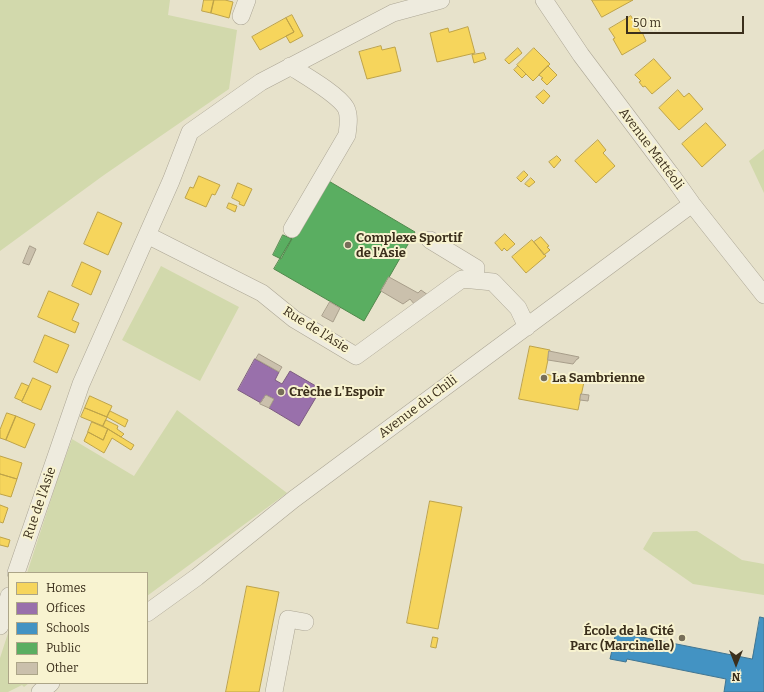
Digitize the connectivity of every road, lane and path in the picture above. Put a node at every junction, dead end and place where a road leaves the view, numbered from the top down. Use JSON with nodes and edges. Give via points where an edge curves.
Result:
{"nodes":[{"id":1,"x":247,"y":0,"type":"edge"},
{"id":2,"x":442,"y":0,"type":"edge"},
{"id":3,"x":544,"y":0,"type":"edge"},
{"id":4,"x":241,"y":16,"type":"dead end"},
{"id":5,"x":290,"y":66,"type":"junction"},
{"id":6,"x":692,"y":204,"type":"junction"},
{"id":7,"x":292,"y":229,"type":"dead end"},
{"id":8,"x":147,"y":235,"type":"junction"},
{"id":9,"x":430,"y":240,"type":"dead end"},
{"id":10,"x":475,"y":280,"type":"junction"},
{"id":11,"x":764,"y":295,"type":"edge"},
{"id":12,"x":526,"y":326,"type":"junction"},
{"id":13,"x":16,"y":572,"type":"edge"},
{"id":14,"x":8,"y":599,"type":"edge"},
{"id":15,"x":148,"y":612,"type":"edge"},
{"id":16,"x":305,"y":622,"type":"dead end"},
{"id":17,"x":0,"y":626,"type":"edge"},
{"id":18,"x":50,"y":684,"type":"edge"},
{"id":19,"x":40,"y":692,"type":"edge"},
{"id":20,"x":274,"y":692,"type":"edge"}],
"edges":[{"from":1,"to":4,"type":"street"},
{"from":2,"to":5,"type":"street","name":"Rue de l'Asie","via":[[393,13]]},
{"from":3,"to":6,"type":"street","name":"Avenue Mattéoli","via":[[580,55]]},
{"from":5,"to":7,"type":"street","via":[[335,95],[346,108],[349,121],[347,135]]},
{"from":5,"to":8,"type":"street","name":"Rue de l'Asie","via":[[260,82],[190,132]]},
{"from":6,"to":11,"type":"street","name":"Avenue Mattéoli"},
{"from":6,"to":12,"type":"street","name":"Avenue du Chili"},
{"from":8,"to":10,"type":"street","name":"Rue de l'Asie","via":[[262,293],[294,319],[356,356],[462,280]]},
{"from":8,"to":13,"type":"street","name":"Rue de l'Asie","via":[[81,384]]},
{"from":9,"to":10,"type":"street","via":[[476,268]]},
{"from":10,"to":12,"type":"street","name":"Rue de l'Asie","via":[[493,282],[518,308]]},
{"from":12,"to":15,"type":"street","name":"Avenue du Chili","via":[[294,499],[197,577]]},
{"from":14,"to":17,"type":"street"},
{"from":16,"to":20,"type":"street","via":[[288,619]]},
{"from":18,"to":19,"type":"street"}]}
